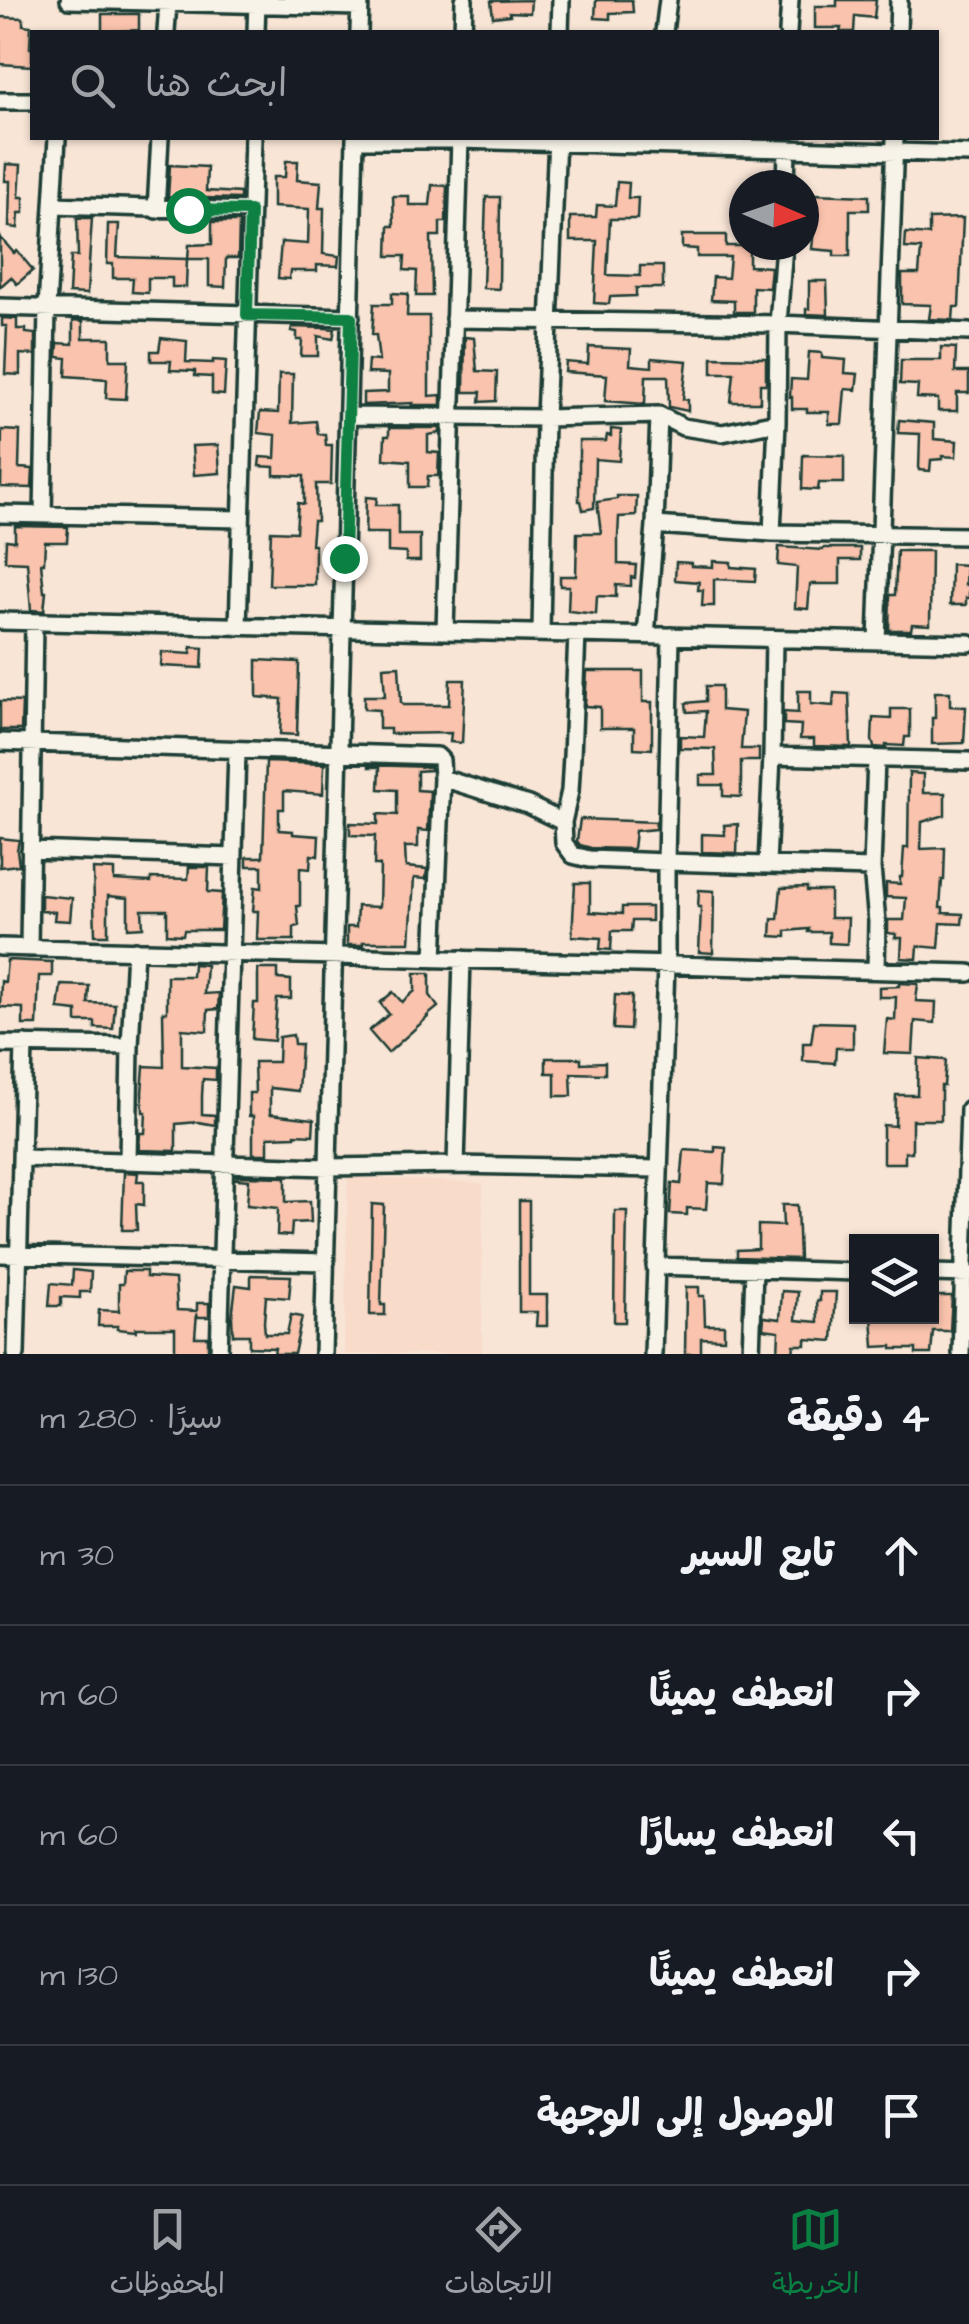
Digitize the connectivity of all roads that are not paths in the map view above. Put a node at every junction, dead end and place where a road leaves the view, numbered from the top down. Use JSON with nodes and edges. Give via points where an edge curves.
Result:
{"nodes":[{"id":1,"x":69,"y":0,"type":"edge"},
{"id":2,"x":464,"y":0,"type":"edge"},
{"id":3,"x":561,"y":0,"type":"edge"},
{"id":4,"x":668,"y":0,"type":"edge"},
{"id":5,"x":790,"y":0,"type":"edge"},
{"id":6,"x":899,"y":0,"type":"edge"},
{"id":7,"x":168,"y":2,"type":"junction"},
{"id":8,"x":257,"y":3,"type":"edge"},
{"id":9,"x":360,"y":4,"type":"edge"},
{"id":10,"x":166,"y":30,"type":"edge"},
{"id":11,"x":256,"y":30,"type":"edge"},
{"id":12,"x":359,"y":30,"type":"edge"},
{"id":13,"x":463,"y":30,"type":"edge"},
{"id":14,"x":560,"y":30,"type":"edge"},
{"id":15,"x":664,"y":30,"type":"edge"},
{"id":16,"x":788,"y":30,"type":"edge"},
{"id":17,"x":898,"y":30,"type":"edge"},
{"id":18,"x":0,"y":100,"type":"edge"},
{"id":19,"x":30,"y":102,"type":"edge"},
{"id":20,"x":57,"y":140,"type":"edge"},
{"id":21,"x":160,"y":140,"type":"edge"},
{"id":22,"x":253,"y":140,"type":"edge"},
{"id":23,"x":355,"y":140,"type":"edge"},
{"id":24,"x":460,"y":140,"type":"edge"},
{"id":25,"x":556,"y":140,"type":"edge"},
{"id":26,"x":654,"y":142,"type":"edge"},
{"id":27,"x":895,"y":145,"type":"edge"},
{"id":28,"x":787,"y":148,"type":"junction"},
{"id":29,"x":969,"y":154,"type":"edge"},
{"id":30,"x":786,"y":170,"type":"edge"},
{"id":31,"x":53,"y":205,"type":"junction"},
{"id":32,"x":156,"y":210,"type":"junction"},
{"id":33,"x":250,"y":211,"type":"junction"},
{"id":34,"x":783,"y":260,"type":"edge"},
{"id":35,"x":0,"y":307,"type":"edge"},
{"id":36,"x":47,"y":308,"type":"junction"},
{"id":37,"x":247,"y":315,"type":"junction"},
{"id":38,"x":351,"y":317,"type":"junction"},
{"id":39,"x":454,"y":318,"type":"junction"},
{"id":40,"x":550,"y":318,"type":"junction"},
{"id":41,"x":778,"y":324,"type":"junction"},
{"id":42,"x":889,"y":328,"type":"junction"},
{"id":43,"x":969,"y":332,"type":"edge"},
{"id":44,"x":659,"y":415,"type":"junction"},
{"id":45,"x":348,"y":416,"type":"junction"},
{"id":46,"x":451,"y":418,"type":"junction"},
{"id":47,"x":545,"y":418,"type":"junction"},
{"id":48,"x":778,"y":422,"type":"junction"},
{"id":49,"x":0,"y":514,"type":"edge"},
{"id":50,"x":42,"y":515,"type":"junction"},
{"id":51,"x":241,"y":519,"type":"junction"},
{"id":52,"x":655,"y":525,"type":"junction"},
{"id":53,"x":772,"y":533,"type":"junction"},
{"id":54,"x":880,"y":535,"type":"junction"},
{"id":55,"x":969,"y":536,"type":"edge"},
{"id":56,"x":0,"y":622,"type":"edge"},
{"id":57,"x":34,"y":622,"type":"junction"},
{"id":58,"x":238,"y":627,"type":"junction"},
{"id":59,"x":343,"y":629,"type":"junction"},
{"id":60,"x":445,"y":631,"type":"junction"},
{"id":61,"x":541,"y":634,"type":"junction"},
{"id":62,"x":577,"y":634,"type":"junction"},
{"id":63,"x":646,"y":636,"type":"junction"},
{"id":64,"x":671,"y":636,"type":"junction"},
{"id":65,"x":774,"y":639,"type":"junction"},
{"id":66,"x":876,"y":641,"type":"junction"},
{"id":67,"x":969,"y":643,"type":"edge"},
{"id":68,"x":0,"y":742,"type":"edge"},
{"id":69,"x":33,"y":742,"type":"junction"},
{"id":70,"x":237,"y":750,"type":"junction"},
{"id":71,"x":340,"y":752,"type":"junction"},
{"id":72,"x":772,"y":756,"type":"junction"},
{"id":73,"x":876,"y":760,"type":"junction"},
{"id":74,"x":969,"y":761,"type":"edge"},
{"id":75,"x":442,"y":778,"type":"junction"},
{"id":76,"x":563,"y":822,"type":"junction"},
{"id":77,"x":30,"y":850,"type":"junction"},
{"id":78,"x":234,"y":857,"type":"junction"},
{"id":79,"x":666,"y":862,"type":"junction"},
{"id":80,"x":766,"y":864,"type":"junction"},
{"id":81,"x":872,"y":868,"type":"junction"},
{"id":82,"x":0,"y":947,"type":"edge"},
{"id":83,"x":29,"y":948,"type":"junction"},
{"id":84,"x":134,"y":950,"type":"junction"},
{"id":85,"x":231,"y":953,"type":"junction"},
{"id":86,"x":334,"y":958,"type":"junction"},
{"id":87,"x":434,"y":958,"type":"junction"},
{"id":88,"x":462,"y":959,"type":"junction"},
{"id":89,"x":666,"y":965,"type":"junction"},
{"id":90,"x":876,"y":970,"type":"junction"},
{"id":91,"x":969,"y":973,"type":"edge"},
{"id":92,"x":0,"y":1044,"type":"edge"},
{"id":93,"x":24,"y":1044,"type":"junction"},
{"id":94,"x":130,"y":1046,"type":"junction"},
{"id":95,"x":969,"y":1108,"type":"edge"},
{"id":96,"x":22,"y":1158,"type":"junction"},
{"id":97,"x":128,"y":1161,"type":"junction"},
{"id":98,"x":224,"y":1164,"type":"junction"},
{"id":99,"x":456,"y":1165,"type":"junction"},
{"id":100,"x":328,"y":1167,"type":"junction"},
{"id":101,"x":658,"y":1168,"type":"junction"},
{"id":102,"x":967,"y":1177,"type":"edge"},
{"id":103,"x":0,"y":1254,"type":"edge"},
{"id":104,"x":19,"y":1254,"type":"junction"},
{"id":105,"x":222,"y":1260,"type":"junction"},
{"id":106,"x":326,"y":1262,"type":"junction"},
{"id":107,"x":654,"y":1266,"type":"junction"},
{"id":108,"x":754,"y":1270,"type":"junction"},
{"id":109,"x":849,"y":1272,"type":"edge"},
{"id":110,"x":939,"y":1273,"type":"edge"},
{"id":111,"x":966,"y":1274,"type":"edge"},
{"id":112,"x":16,"y":1354,"type":"edge"},
{"id":113,"x":219,"y":1354,"type":"edge"},
{"id":114,"x":324,"y":1354,"type":"edge"},
{"id":115,"x":654,"y":1354,"type":"edge"},
{"id":116,"x":751,"y":1354,"type":"edge"},
{"id":117,"x":961,"y":1354,"type":"edge"}],
"edges":[{"from":1,"to":7,"type":"street"},
{"from":2,"to":13,"type":"street"},
{"from":3,"to":14,"type":"street"},
{"from":4,"to":15,"type":"street"},
{"from":5,"to":16,"type":"street"},
{"from":6,"to":17,"type":"street"},
{"from":7,"to":8,"type":"street"},
{"from":7,"to":10,"type":"street"},
{"from":8,"to":9,"type":"street"},
{"from":8,"to":11,"type":"street"},
{"from":9,"to":12,"type":"street"},
{"from":18,"to":19,"type":"street"},
{"from":20,"to":31,"type":"street"},
{"from":21,"to":32,"type":"street"},
{"from":22,"to":33,"type":"street"},
{"from":23,"to":38,"type":"street"},
{"from":24,"to":39,"type":"street"},
{"from":25,"to":26,"type":"street"},
{"from":25,"to":40,"type":"street"},
{"from":26,"to":28,"type":"street"},
{"from":27,"to":28,"type":"street"},
{"from":27,"to":29,"type":"street"},
{"from":27,"to":42,"type":"street"},
{"from":28,"to":30,"type":"street"},
{"from":31,"to":32,"type":"street"},
{"from":31,"to":36,"type":"street"},
{"from":32,"to":33,"type":"street"},
{"from":33,"to":37,"type":"street"},
{"from":34,"to":41,"type":"street"},
{"from":35,"to":36,"type":"street"},
{"from":36,"to":37,"type":"street"},
{"from":36,"to":50,"type":"street"},
{"from":37,"to":38,"type":"street"},
{"from":37,"to":51,"type":"street"},
{"from":38,"to":45,"type":"street"},
{"from":39,"to":40,"type":"street"},
{"from":39,"to":46,"type":"street"},
{"from":40,"to":41,"type":"street"},
{"from":40,"to":47,"type":"street"},
{"from":41,"to":42,"type":"street"},
{"from":41,"to":48,"type":"street"},
{"from":42,"to":43,"type":"street"},
{"from":42,"to":54,"type":"street"},
{"from":44,"to":47,"type":"street"},
{"from":44,"to":48,"type":"street","via":[[683,428],[722,433]]},
{"from":44,"to":52,"type":"street"},
{"from":45,"to":46,"type":"street"},
{"from":45,"to":59,"type":"street"},
{"from":46,"to":47,"type":"street"},
{"from":46,"to":60,"type":"street"},
{"from":47,"to":61,"type":"street"},
{"from":48,"to":53,"type":"street"},
{"from":49,"to":50,"type":"street"},
{"from":50,"to":51,"type":"street"},
{"from":51,"to":58,"type":"street"},
{"from":52,"to":53,"type":"street"},
{"from":52,"to":63,"type":"street"},
{"from":53,"to":54,"type":"street"},
{"from":54,"to":55,"type":"street"},
{"from":54,"to":66,"type":"street"},
{"from":56,"to":57,"type":"street"},
{"from":57,"to":58,"type":"street"},
{"from":57,"to":69,"type":"street"},
{"from":58,"to":59,"type":"street"},
{"from":59,"to":60,"type":"street"},
{"from":59,"to":71,"type":"street"},
{"from":60,"to":61,"type":"street"},
{"from":61,"to":62,"type":"street"},
{"from":62,"to":63,"type":"street"},
{"from":62,"to":76,"type":"street"},
{"from":63,"to":64,"type":"street"},
{"from":64,"to":65,"type":"street"},
{"from":64,"to":79,"type":"street"},
{"from":65,"to":66,"type":"street"},
{"from":65,"to":72,"type":"street"},
{"from":66,"to":67,"type":"street"},
{"from":68,"to":69,"type":"street"},
{"from":69,"to":70,"type":"street"},
{"from":69,"to":77,"type":"street"},
{"from":70,"to":71,"type":"street"},
{"from":70,"to":78,"type":"street"},
{"from":71,"to":75,"type":"street","via":[[438,756]]},
{"from":71,"to":86,"type":"street"},
{"from":72,"to":73,"type":"street"},
{"from":72,"to":80,"type":"street"},
{"from":73,"to":74,"type":"street"},
{"from":73,"to":81,"type":"street"},
{"from":75,"to":76,"type":"street"},
{"from":75,"to":87,"type":"street"},
{"from":76,"to":79,"type":"street","via":[[564,843],[573,855]]},
{"from":77,"to":78,"type":"street"},
{"from":77,"to":83,"type":"street"},
{"from":78,"to":85,"type":"street"},
{"from":79,"to":80,"type":"street"},
{"from":79,"to":89,"type":"street"},
{"from":80,"to":81,"type":"street"},
{"from":81,"to":90,"type":"street"},
{"from":82,"to":83,"type":"street"},
{"from":83,"to":84,"type":"street"},
{"from":84,"to":85,"type":"street"},
{"from":84,"to":94,"type":"street"},
{"from":85,"to":86,"type":"street"},
{"from":85,"to":98,"type":"street"},
{"from":86,"to":87,"type":"street"},
{"from":86,"to":100,"type":"street"},
{"from":87,"to":88,"type":"street"},
{"from":88,"to":89,"type":"street"},
{"from":88,"to":99,"type":"street"},
{"from":89,"to":90,"type":"street"},
{"from":89,"to":101,"type":"street"},
{"from":90,"to":91,"type":"street"},
{"from":92,"to":93,"type":"street"},
{"from":93,"to":94,"type":"street"},
{"from":93,"to":96,"type":"street"},
{"from":94,"to":97,"type":"street"},
{"from":95,"to":102,"type":"street"},
{"from":96,"to":97,"type":"street"},
{"from":96,"to":104,"type":"street"},
{"from":97,"to":98,"type":"street"},
{"from":98,"to":100,"type":"street"},
{"from":98,"to":105,"type":"street"},
{"from":99,"to":100,"type":"street"},
{"from":99,"to":101,"type":"street"},
{"from":100,"to":106,"type":"street"},
{"from":101,"to":107,"type":"street"},
{"from":102,"to":111,"type":"street"},
{"from":103,"to":104,"type":"street"},
{"from":104,"to":105,"type":"street"},
{"from":104,"to":112,"type":"street"},
{"from":105,"to":106,"type":"street"},
{"from":105,"to":113,"type":"street"},
{"from":106,"to":114,"type":"street"},
{"from":107,"to":108,"type":"street"},
{"from":107,"to":115,"type":"street"},
{"from":108,"to":109,"type":"street"},
{"from":108,"to":116,"type":"street"},
{"from":110,"to":111,"type":"street"},
{"from":111,"to":117,"type":"street"}]}
